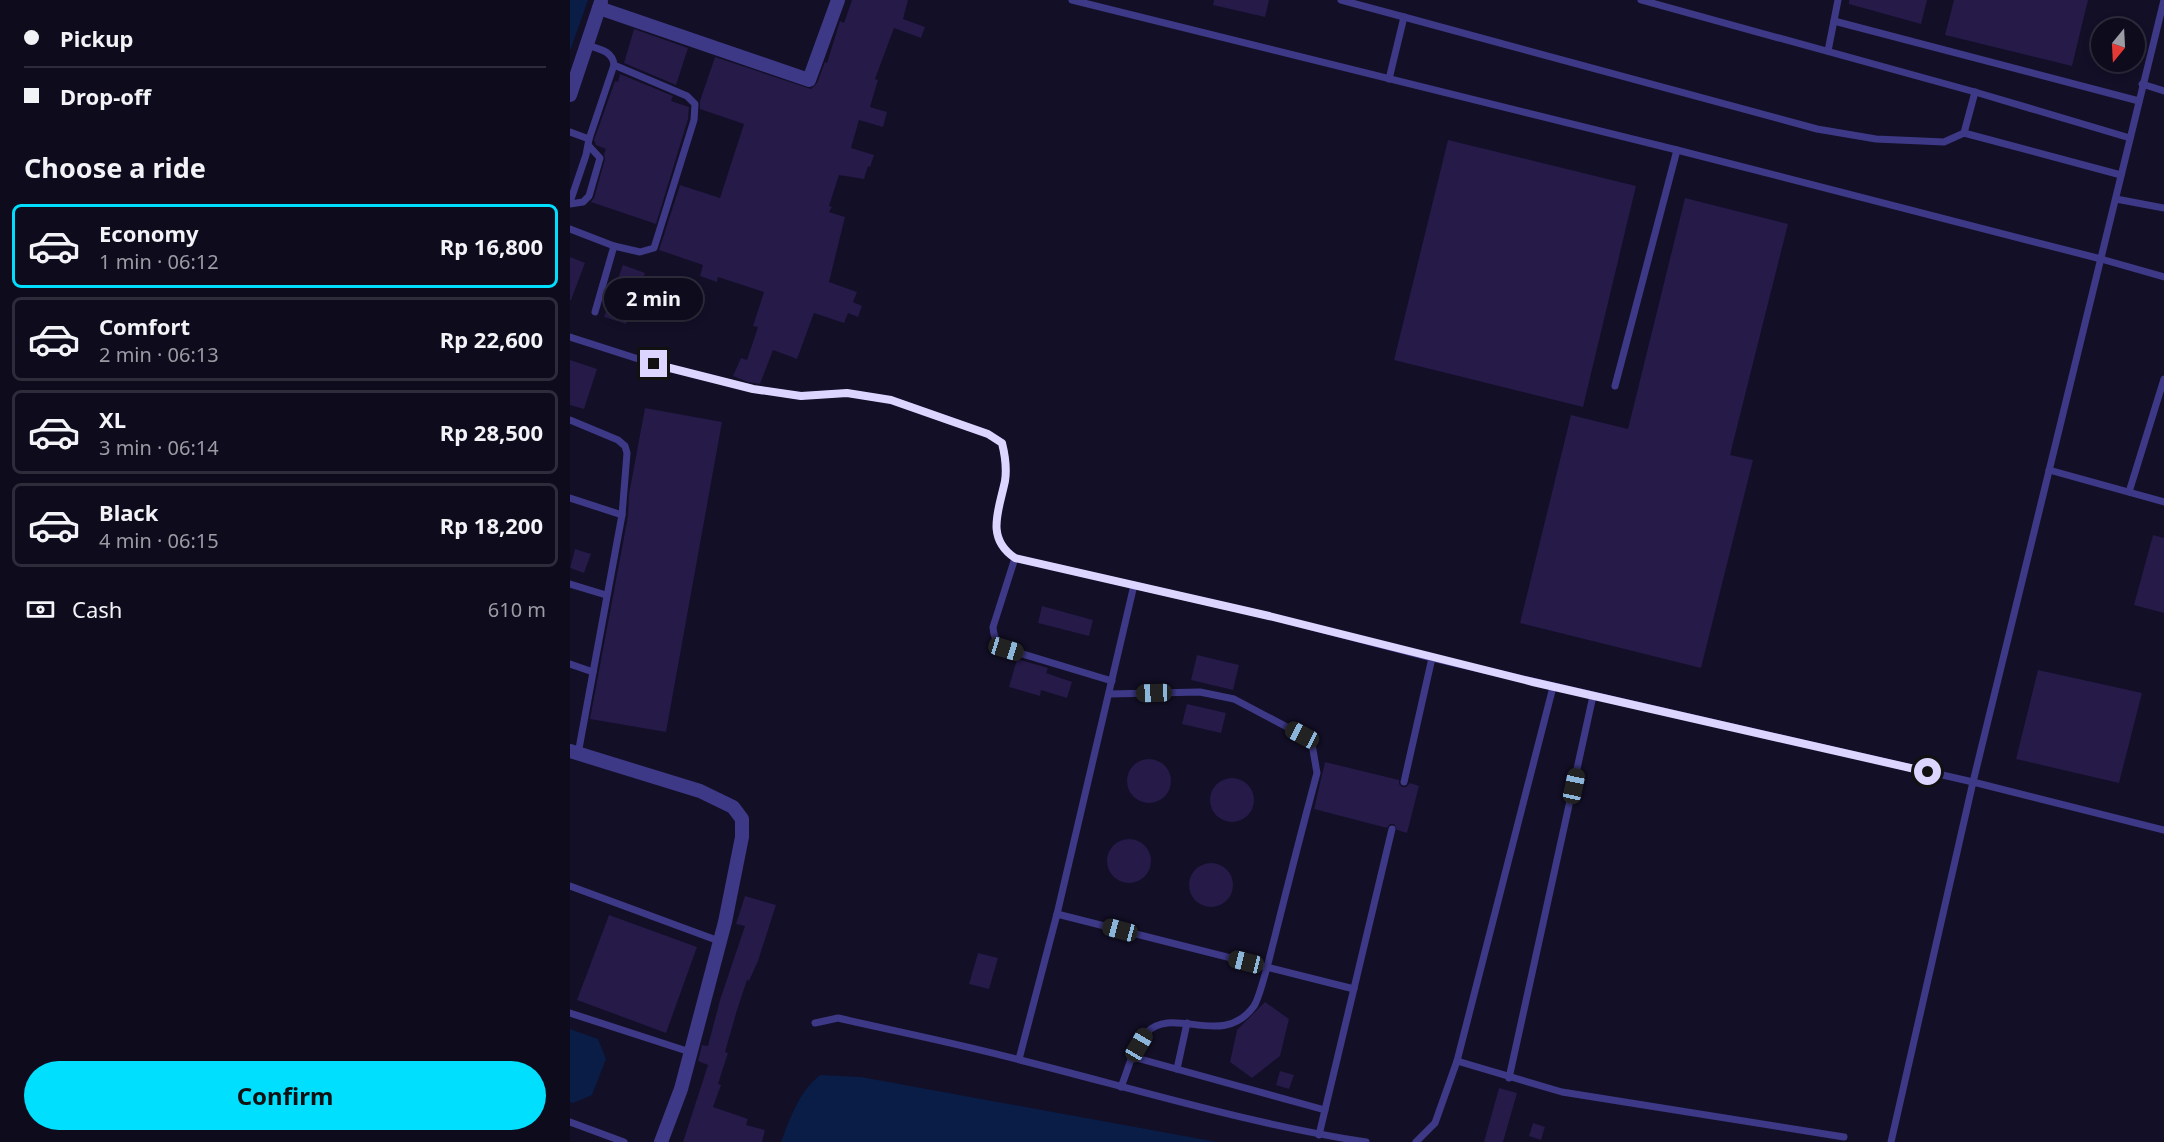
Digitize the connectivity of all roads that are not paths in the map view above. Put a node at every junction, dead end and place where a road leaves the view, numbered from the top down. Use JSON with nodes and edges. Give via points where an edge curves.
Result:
{"nodes":[{"id":1,"x":838,"y":0,"type":"edge"},
{"id":2,"x":1072,"y":0,"type":"edge"},
{"id":3,"x":1341,"y":0,"type":"edge"},
{"id":4,"x":1641,"y":0,"type":"edge"},
{"id":5,"x":1838,"y":0,"type":"edge"},
{"id":6,"x":2164,"y":0,"type":"edge"},
{"id":7,"x":600,"y":4,"type":"edge"},
{"id":8,"x":1404,"y":17,"type":"junction"},
{"id":9,"x":1834,"y":21,"type":"junction"},
{"id":10,"x":587,"y":45,"type":"junction"},
{"id":11,"x":1828,"y":51,"type":"junction"},
{"id":12,"x":614,"y":65,"type":"junction"},
{"id":13,"x":1389,"y":79,"type":"junction"},
{"id":14,"x":2142,"y":84,"type":"junction"},
{"id":15,"x":1975,"y":92,"type":"junction"},
{"id":16,"x":2164,"y":92,"type":"edge"},
{"id":17,"x":570,"y":95,"type":"edge"},
{"id":18,"x":2139,"y":101,"type":"junction"},
{"id":19,"x":570,"y":132,"type":"edge"},
{"id":20,"x":1964,"y":133,"type":"junction"},
{"id":21,"x":2130,"y":138,"type":"junction"},
{"id":22,"x":589,"y":142,"type":"junction"},
{"id":23,"x":1677,"y":150,"type":"junction"},
{"id":24,"x":2121,"y":175,"type":"junction"},
{"id":25,"x":2116,"y":199,"type":"junction"},
{"id":26,"x":570,"y":203,"type":"edge"},
{"id":27,"x":2164,"y":208,"type":"edge"},
{"id":28,"x":570,"y":229,"type":"edge"},
{"id":29,"x":614,"y":246,"type":"junction"},
{"id":30,"x":2101,"y":259,"type":"junction"},
{"id":31,"x":2164,"y":278,"type":"edge"},
{"id":32,"x":595,"y":312,"type":"dead end"},
{"id":33,"x":570,"y":337,"type":"edge"},
{"id":34,"x":2164,"y":379,"type":"edge"},
{"id":35,"x":1615,"y":386,"type":"dead end"},
{"id":36,"x":570,"y":420,"type":"edge"},
{"id":37,"x":2049,"y":470,"type":"junction"},
{"id":38,"x":2129,"y":492,"type":"junction"},
{"id":39,"x":570,"y":498,"type":"edge"},
{"id":40,"x":2164,"y":502,"type":"edge"},
{"id":41,"x":622,"y":515,"type":"junction"},
{"id":42,"x":1015,"y":558,"type":"junction"},
{"id":43,"x":570,"y":584,"type":"edge"},
{"id":44,"x":1134,"y":585,"type":"junction"},
{"id":45,"x":606,"y":595,"type":"junction"},
{"id":46,"x":1432,"y":658,"type":"junction"},
{"id":47,"x":570,"y":664,"type":"edge"},
{"id":48,"x":593,"y":672,"type":"junction"},
{"id":49,"x":1112,"y":681,"type":"junction"},
{"id":50,"x":1553,"y":687,"type":"junction"},
{"id":51,"x":1109,"y":694,"type":"junction"},
{"id":52,"x":1593,"y":696,"type":"junction"},
{"id":53,"x":574,"y":752,"type":"edge"},
{"id":54,"x":1404,"y":782,"type":"dead end"},
{"id":55,"x":1973,"y":782,"type":"junction"},
{"id":56,"x":1392,"y":829,"type":"dead end"},
{"id":57,"x":2164,"y":830,"type":"edge"},
{"id":58,"x":570,"y":886,"type":"edge"},
{"id":59,"x":1058,"y":914,"type":"junction"},
{"id":60,"x":719,"y":941,"type":"junction"},
{"id":61,"x":1267,"y":967,"type":"junction"},
{"id":62,"x":1353,"y":989,"type":"junction"},
{"id":63,"x":570,"y":1013,"type":"edge"},
{"id":64,"x":815,"y":1023,"type":"dead end"},
{"id":65,"x":1187,"y":1023,"type":"junction"},
{"id":66,"x":690,"y":1052,"type":"junction"},
{"id":67,"x":1133,"y":1057,"type":"junction"},
{"id":68,"x":1019,"y":1059,"type":"junction"},
{"id":69,"x":1457,"y":1061,"type":"junction"},
{"id":70,"x":1177,"y":1069,"type":"junction"},
{"id":71,"x":1509,"y":1078,"type":"junction"},
{"id":72,"x":1121,"y":1087,"type":"junction"},
{"id":73,"x":1324,"y":1110,"type":"junction"},
{"id":74,"x":570,"y":1122,"type":"edge"},
{"id":75,"x":1319,"y":1135,"type":"junction"},
{"id":76,"x":1844,"y":1137,"type":"dead end"},
{"id":77,"x":624,"y":1142,"type":"edge"},
{"id":78,"x":661,"y":1142,"type":"edge"},
{"id":79,"x":1366,"y":1142,"type":"edge"},
{"id":80,"x":1416,"y":1142,"type":"edge"},
{"id":81,"x":1891,"y":1142,"type":"edge"}],
"edges":[{"from":1,"to":7,"type":"street","via":[[809,80]]},
{"from":2,"to":13,"type":"lane"},
{"from":3,"to":8,"type":"lane"},
{"from":4,"to":11,"type":"lane"},
{"from":5,"to":9,"type":"lane"},
{"from":6,"to":14,"type":"lane"},
{"from":7,"to":10,"type":"street"},
{"from":8,"to":13,"type":"lane"},
{"from":8,"to":20,"type":"lane","via":[[1817,129],[1876,139],[1944,142]]},
{"from":9,"to":11,"type":"lane"},
{"from":9,"to":18,"type":"lane"},
{"from":10,"to":12,"type":"lane","via":[[608,53]]},
{"from":10,"to":17,"type":"street"},
{"from":11,"to":15,"type":"lane"},
{"from":12,"to":22,"type":"lane"},
{"from":12,"to":29,"type":"lane","via":[[687,96],[695,104],[695,113],[654,248],[640,252]]},
{"from":13,"to":23,"type":"lane"},
{"from":14,"to":16,"type":"lane"},
{"from":14,"to":18,"type":"lane"},
{"from":15,"to":20,"type":"lane"},
{"from":15,"to":21,"type":"lane"},
{"from":18,"to":21,"type":"lane"},
{"from":19,"to":22,"type":"lane"},
{"from":20,"to":24,"type":"lane"},
{"from":21,"to":24,"type":"lane"},
{"from":22,"to":26,"type":"lane"},
{"from":22,"to":26,"type":"lane","via":[[600,158],[589,196],[587,200]]},
{"from":23,"to":30,"type":"lane"},
{"from":23,"to":35,"type":"lane"},
{"from":24,"to":25,"type":"lane"},
{"from":25,"to":27,"type":"lane"},
{"from":25,"to":30,"type":"lane"},
{"from":28,"to":29,"type":"lane"},
{"from":29,"to":32,"type":"lane"},
{"from":30,"to":31,"type":"lane"},
{"from":30,"to":37,"type":"lane"},
{"from":33,"to":42,"type":"lane","via":[[654,364],[753,389],[801,396],[847,393],[891,400],[988,434],[1002,443],[1006,457],[996,533],[1003,549]]},
{"from":34,"to":38,"type":"lane"},
{"from":36,"to":41,"type":"lane","via":[[625,446]]},
{"from":37,"to":38,"type":"lane"},
{"from":37,"to":55,"type":"lane"},
{"from":38,"to":40,"type":"lane"},
{"from":39,"to":41,"type":"lane"},
{"from":41,"to":45,"type":"lane"},
{"from":42,"to":44,"type":"lane"},
{"from":42,"to":49,"type":"lane","via":[[993,627],[998,643],[1006,649]]},
{"from":43,"to":45,"type":"lane"},
{"from":44,"to":46,"type":"lane"},
{"from":44,"to":49,"type":"lane"},
{"from":45,"to":48,"type":"lane"},
{"from":46,"to":50,"type":"lane"},
{"from":46,"to":54,"type":"lane"},
{"from":47,"to":48,"type":"lane"},
{"from":48,"to":53,"type":"lane"},
{"from":49,"to":51,"type":"lane"},
{"from":50,"to":52,"type":"lane"},
{"from":50,"to":69,"type":"lane"},
{"from":51,"to":59,"type":"lane"},
{"from":51,"to":61,"type":"lane","via":[[1200,692],[1234,699],[1302,735],[1311,744],[1317,773]]},
{"from":52,"to":55,"type":"lane"},
{"from":52,"to":71,"type":"lane"},
{"from":53,"to":60,"type":"street","via":[[700,791],[733,807],[742,819],[742,837]]},
{"from":55,"to":57,"type":"lane"},
{"from":55,"to":81,"type":"lane"},
{"from":56,"to":62,"type":"lane"},
{"from":58,"to":60,"type":"lane"},
{"from":59,"to":61,"type":"lane"},
{"from":59,"to":68,"type":"lane"},
{"from":60,"to":66,"type":"street"},
{"from":61,"to":62,"type":"lane"},
{"from":61,"to":65,"type":"lane","via":[[1254,1005],[1238,1021],[1225,1026]]},
{"from":62,"to":73,"type":"lane"},
{"from":63,"to":66,"type":"lane"},
{"from":64,"to":68,"type":"lane","via":[[838,1018]]},
{"from":65,"to":67,"type":"lane","via":[[1159,1024],[1146,1034]]},
{"from":65,"to":70,"type":"lane"},
{"from":66,"to":78,"type":"street"},
{"from":67,"to":70,"type":"lane"},
{"from":67,"to":72,"type":"lane"},
{"from":68,"to":72,"type":"lane"},
{"from":69,"to":71,"type":"lane"},
{"from":69,"to":80,"type":"lane","via":[[1435,1123]]},
{"from":70,"to":73,"type":"lane"},
{"from":71,"to":76,"type":"lane","via":[[1562,1092]]},
{"from":72,"to":75,"type":"lane"},
{"from":73,"to":75,"type":"lane"},
{"from":74,"to":77,"type":"lane"},
{"from":75,"to":79,"type":"lane"}]}
